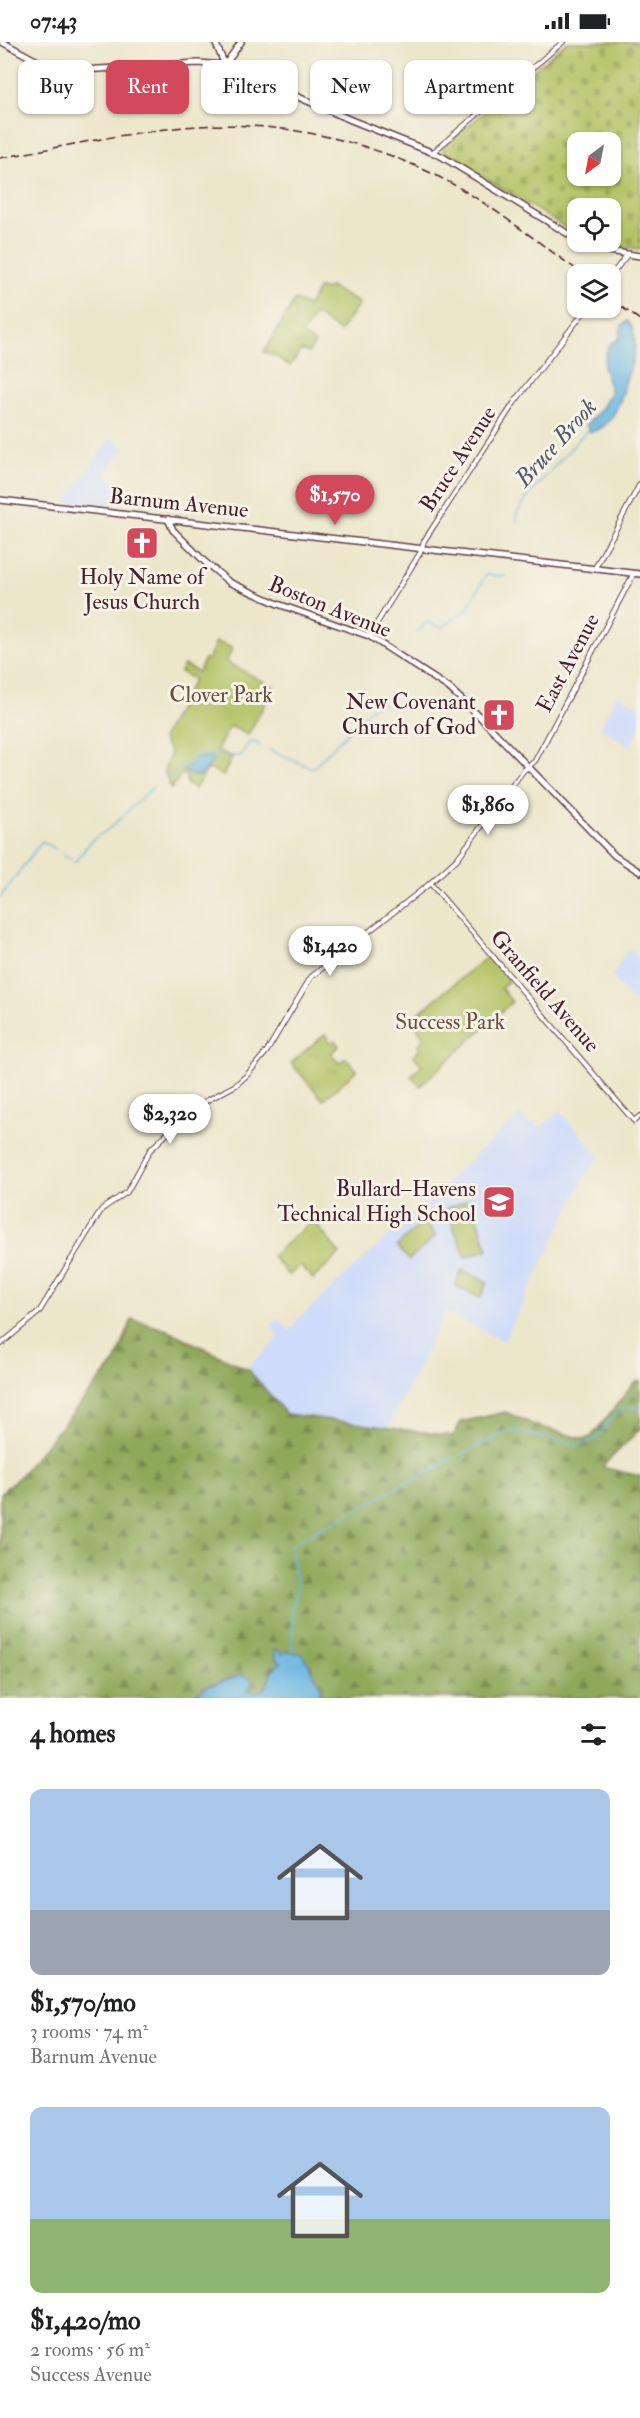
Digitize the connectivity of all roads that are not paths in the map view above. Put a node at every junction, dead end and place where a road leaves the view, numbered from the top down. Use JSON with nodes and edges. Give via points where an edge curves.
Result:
{"nodes":[{"id":1,"x":2,"y":42,"type":"edge"},
{"id":2,"x":215,"y":42,"type":"edge"},
{"id":3,"x":241,"y":42,"type":"edge"},
{"id":4,"x":563,"y":42,"type":"edge"},
{"id":5,"x":223,"y":60,"type":"edge"},
{"id":6,"x":228,"y":60,"type":"edge"},
{"id":7,"x":201,"y":63,"type":"edge"},
{"id":8,"x":298,"y":97,"type":"edge"},
{"id":9,"x":433,"y":152,"type":"junction"},
{"id":10,"x":567,"y":234,"type":"edge"},
{"id":11,"x":617,"y":252,"type":"edge"},
{"id":12,"x":627,"y":255,"type":"junction"},
{"id":13,"x":640,"y":256,"type":"edge"},
{"id":14,"x":620,"y":264,"type":"edge"},
{"id":15,"x":579,"y":318,"type":"edge"},
{"id":16,"x":640,"y":484,"type":"edge"},
{"id":17,"x":0,"y":500,"type":"edge"},
{"id":18,"x":168,"y":519,"type":"junction"},
{"id":19,"x":422,"y":547,"type":"junction"},
{"id":20,"x":595,"y":568,"type":"junction"},
{"id":21,"x":637,"y":573,"type":"edge"},
{"id":22,"x":369,"y":636,"type":"junction"},
{"id":23,"x":529,"y":767,"type":"junction"},
{"id":24,"x":640,"y":872,"type":"edge"},
{"id":25,"x":430,"y":883,"type":"junction"},
{"id":26,"x":640,"y":1116,"type":"edge"},
{"id":27,"x":0,"y":1345,"type":"edge"}],
"edges":[{"from":1,"to":7,"type":"main road","via":[[43,64],[66,71]]},
{"from":2,"to":5,"type":"main road"},
{"from":3,"to":6,"type":"main road"},
{"from":4,"to":9,"type":"street"},
{"from":8,"to":9,"type":"main road"},
{"from":9,"to":10,"type":"main road"},
{"from":11,"to":12,"type":"main road"},
{"from":12,"to":13,"type":"main road"},
{"from":12,"to":14,"type":"street"},
{"from":15,"to":19,"type":"street","name":"Bruce Avenue","via":[[514,403]]},
{"from":16,"to":20,"type":"street"},
{"from":17,"to":18,"type":"main road","name":"Barnum Avenue"},
{"from":18,"to":19,"type":"main road","name":"Barnum Avenue"},
{"from":18,"to":22,"type":"main road","name":"Boston Avenue","via":[[172,529],[229,582]]},
{"from":19,"to":20,"type":"main road","name":"Barnum Avenue"},
{"from":19,"to":22,"type":"street","name":"Bruce Avenue"},
{"from":20,"to":21,"type":"main road","name":"Barnum Avenue"},
{"from":21,"to":23,"type":"street","name":"East Avenue"},
{"from":22,"to":23,"type":"main road","name":"Boston Avenue","via":[[451,689]]},
{"from":23,"to":24,"type":"main road","name":"Boston Avenue","via":[[615,856]]},
{"from":23,"to":25,"type":"street","name":"East Avenue","via":[[457,859]]},
{"from":25,"to":26,"type":"street","name":"Granfield Avenue","via":[[634,1121]]},
{"from":25,"to":27,"type":"street","name":"East Avenue","via":[[311,977],[267,1051],[247,1075],[195,1107],[152,1147],[124,1195],[102,1209],[39,1311]]}]}
